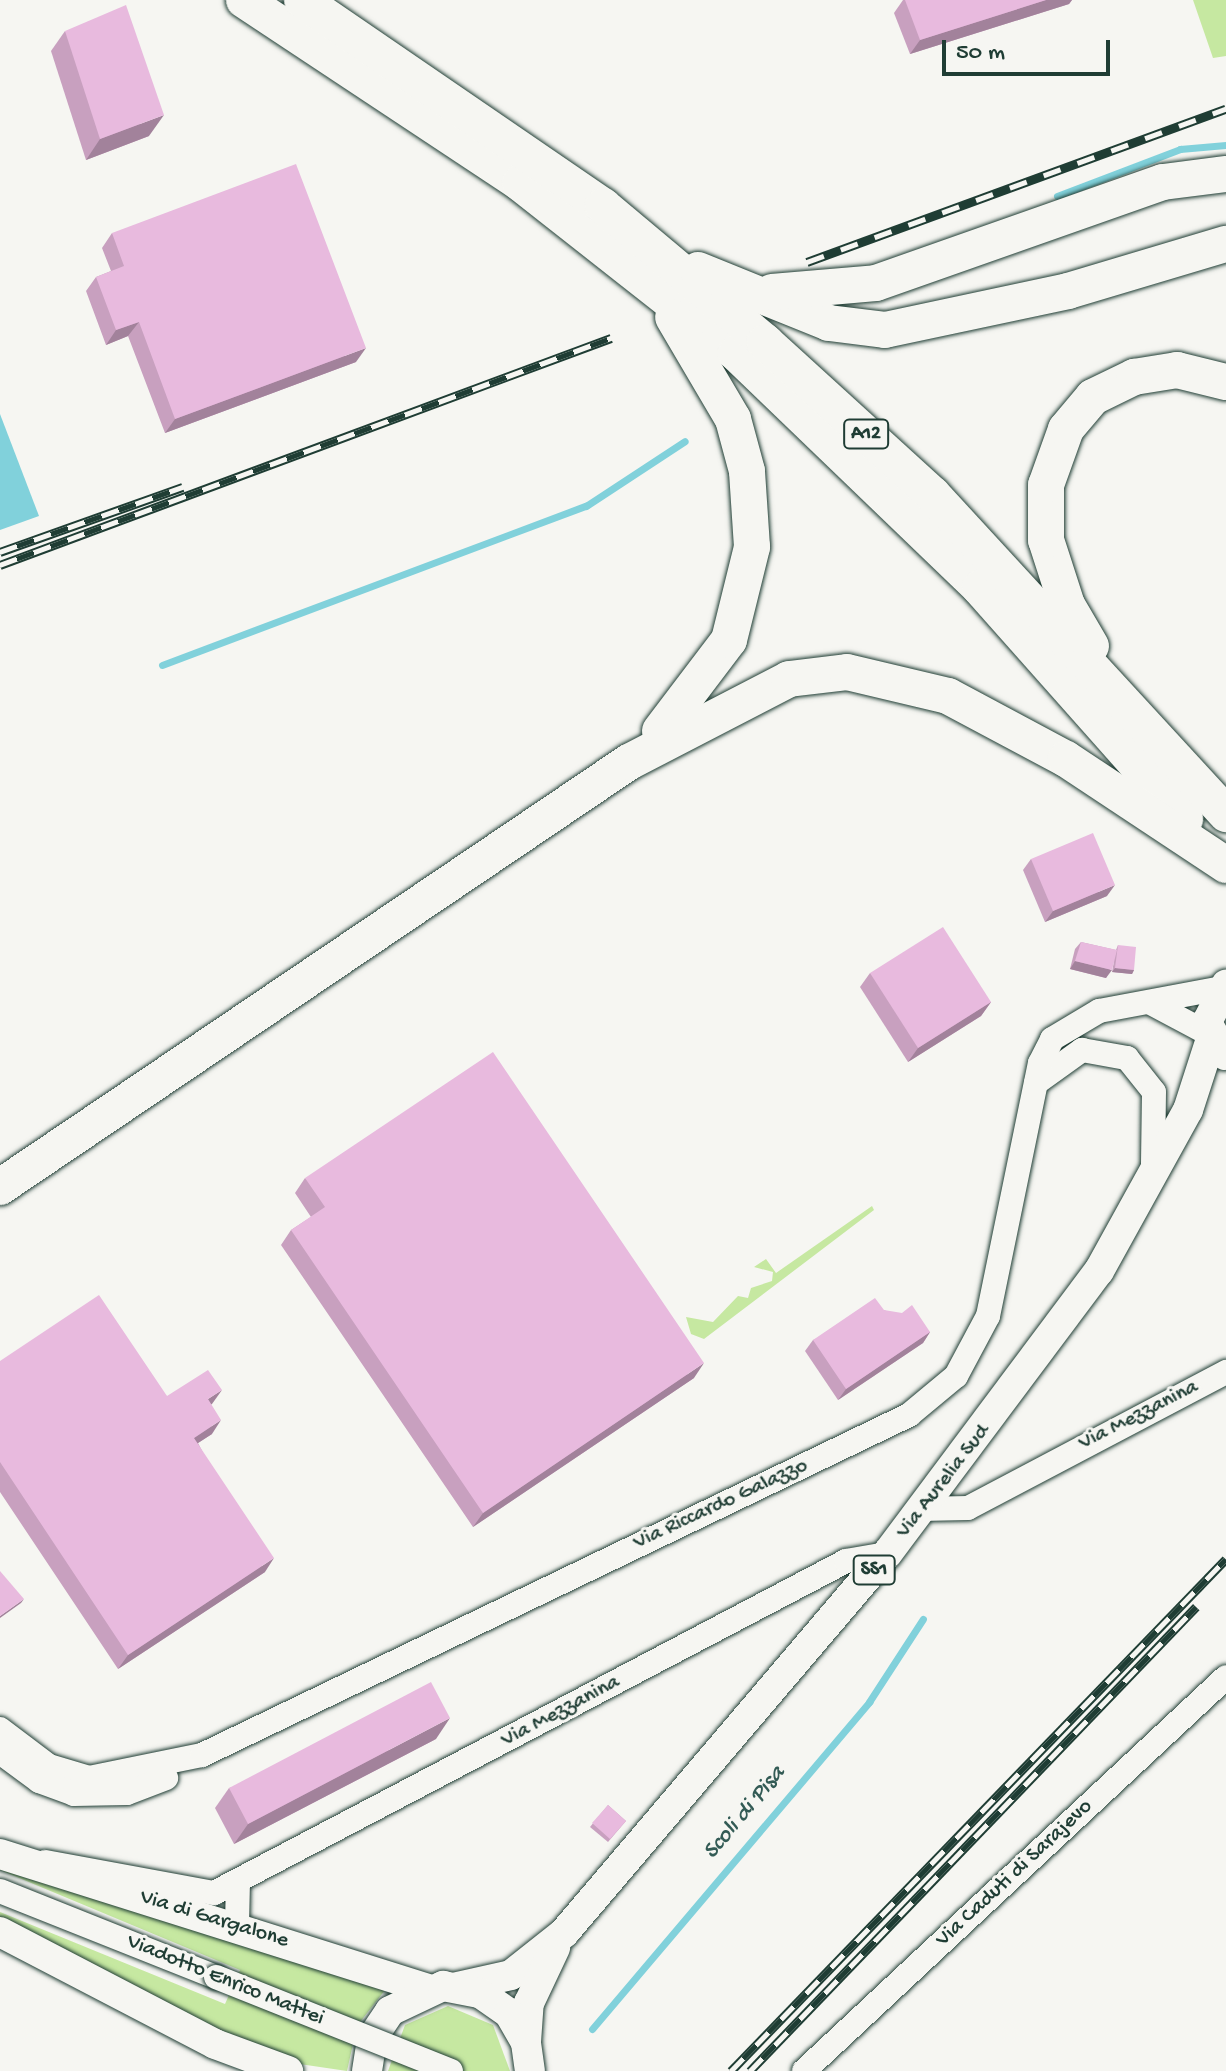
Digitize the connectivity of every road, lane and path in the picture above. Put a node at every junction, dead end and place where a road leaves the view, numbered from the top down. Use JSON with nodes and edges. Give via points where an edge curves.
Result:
{"nodes":[{"id":1,"x":244,"y":0,"type":"edge"},
{"id":2,"x":302,"y":0,"type":"edge"},
{"id":3,"x":1226,"y":174,"type":"edge"},
{"id":4,"x":1226,"y":244,"type":"edge"},
{"id":5,"x":647,"y":259,"type":"junction"},
{"id":6,"x":746,"y":291,"type":"junction"},
{"id":7,"x":1226,"y":382,"type":"edge"},
{"id":8,"x":1059,"y":639,"type":"junction"},
{"id":9,"x":629,"y":762,"type":"junction"},
{"id":10,"x":1226,"y":814,"type":"edge"},
{"id":11,"x":1226,"y":862,"type":"edge"},
{"id":12,"x":1224,"y":986,"type":"edge"},
{"id":13,"x":1151,"y":1003,"type":"junction"},
{"id":14,"x":1216,"y":1043,"type":"edge"},
{"id":15,"x":1226,"y":1074,"type":"edge"},
{"id":16,"x":1036,"y":1083,"type":"junction"},
{"id":17,"x":1188,"y":1110,"type":"junction"},
{"id":18,"x":0,"y":1187,"type":"edge"},
{"id":19,"x":1144,"y":1194,"type":"junction"},
{"id":20,"x":1226,"y":1372,"type":"edge"},
{"id":21,"x":920,"y":1509,"type":"junction"},
{"id":22,"x":887,"y":1554,"type":"junction"},
{"id":23,"x":1226,"y":1677,"type":"edge"},
{"id":24,"x":0,"y":1729,"type":"edge"},
{"id":25,"x":0,"y":1752,"type":"edge"},
{"id":26,"x":202,"y":1755,"type":"junction"},
{"id":27,"x":13,"y":1858,"type":"edge"},
{"id":28,"x":238,"y":1882,"type":"junction"},
{"id":29,"x":0,"y":1891,"type":"edge"},
{"id":30,"x":237,"y":1925,"type":"junction"},
{"id":31,"x":0,"y":1932,"type":"edge"},
{"id":32,"x":564,"y":1933,"type":"junction"},
{"id":33,"x":458,"y":1987,"type":"junction"},
{"id":34,"x":428,"y":1989,"type":"junction"},
{"id":35,"x":528,"y":2057,"type":"edge"},
{"id":36,"x":257,"y":2066,"type":"edge"},
{"id":37,"x":288,"y":2071,"type":"edge"},
{"id":38,"x":367,"y":2071,"type":"edge"},
{"id":39,"x":451,"y":2071,"type":"edge"},
{"id":40,"x":804,"y":2071,"type":"edge"}],
"edges":[{"from":1,"to":5,"type":"highway","number":"A12"},
{"from":2,"to":5,"type":"highway","number":"A12","via":[[467,108]]},
{"from":3,"to":6,"type":"highway","via":[[1163,182],[876,283],[818,293]]},
{"from":4,"to":6,"type":"highway","via":[[913,328],[829,323]]},
{"from":5,"to":6,"type":"highway"},
{"from":5,"to":8,"type":"highway","number":"A12","via":[[932,494]]},
{"from":5,"to":9,"type":"highway","via":[[726,400],[747,471],[753,536],[729,640],[692,698]]},
{"from":7,"to":8,"type":"highway","via":[[1177,370],[1134,377],[1093,397],[1066,429],[1044,513]]},
{"from":8,"to":10,"type":"highway"},
{"from":8,"to":11,"type":"highway"},
{"from":9,"to":11,"type":"highway","via":[[758,691],[816,674],[901,679],[997,721]]},
{"from":9,"to":18,"type":"highway"},
{"from":12,"to":13,"type":"street","name":"Via Riccardo Galazzo"},
{"from":12,"to":14,"type":"main road","number":"SS1","via":[[1209,1009]]},
{"from":13,"to":14,"type":"street"},
{"from":13,"to":16,"type":"street","name":"Via Riccardo Galazzo","via":[[1065,1026],[1044,1052]]},
{"from":14,"to":17,"type":"main road","number":"SS1"},
{"from":15,"to":17,"type":"main road","number":"SS1"},
{"from":16,"to":19,"type":"street","via":[[1082,1050],[1112,1052],[1142,1070],[1158,1123]]},
{"from":16,"to":26,"type":"street","name":"Via Riccardo Galazzo","via":[[995,1292],[974,1350],[939,1393],[897,1422]]},
{"from":17,"to":19,"type":"main road","name":"Via Aurelia Sud","number":"SS1"},
{"from":19,"to":21,"type":"main road","name":"Via Aurelia Sud","number":"SS1","via":[[1055,1338]]},
{"from":20,"to":21,"type":"street","name":"Via Mezzanina","via":[[968,1508]]},
{"from":21,"to":22,"type":"main road","name":"Via Aurelia Sud","number":"SS1"},
{"from":22,"to":28,"type":"street","name":"Via Mezzanina","via":[[846,1561]]},
{"from":22,"to":32,"type":"main road","name":"Via Aurelia Sud","number":"SS1"},
{"from":23,"to":40,"type":"street","name":"Via Caduti di Sarajevo"},
{"from":24,"to":26,"type":"street","name":"Via Riccardo Galazzo","via":[[49,1766],[89,1778]]},
{"from":25,"to":26,"type":"street","name":"Via Riccardo Galazzo","via":[[39,1781],[100,1796],[153,1784]]},
{"from":27,"to":28,"type":"street","name":"Via Mezzanina","via":[[78,1863],[200,1895]]},
{"from":27,"to":30,"type":"main road","name":"Via di Gargalone"},
{"from":28,"to":30,"type":"street"},
{"from":29,"to":39,"type":"street","name":"Viadotto Enrico Mattei","bridge":true},
{"from":30,"to":34,"type":"main road","name":"Via di Gargalone"},
{"from":31,"to":36,"type":"main road"},
{"from":32,"to":33,"type":"main road","name":"Via Aurelia Sud","via":[[511,1975]]},
{"from":32,"to":35,"type":"main road","name":"Via Aurelia Sud","via":[[529,2003]]},
{"from":33,"to":34,"type":"main road","name":"Via Aurelia Sud"},
{"from":33,"to":35,"type":"main road","via":[[500,2005]]},
{"from":34,"to":38,"type":"main road","via":[[383,2019]]},
{"from":36,"to":37,"type":"main road"}]}
